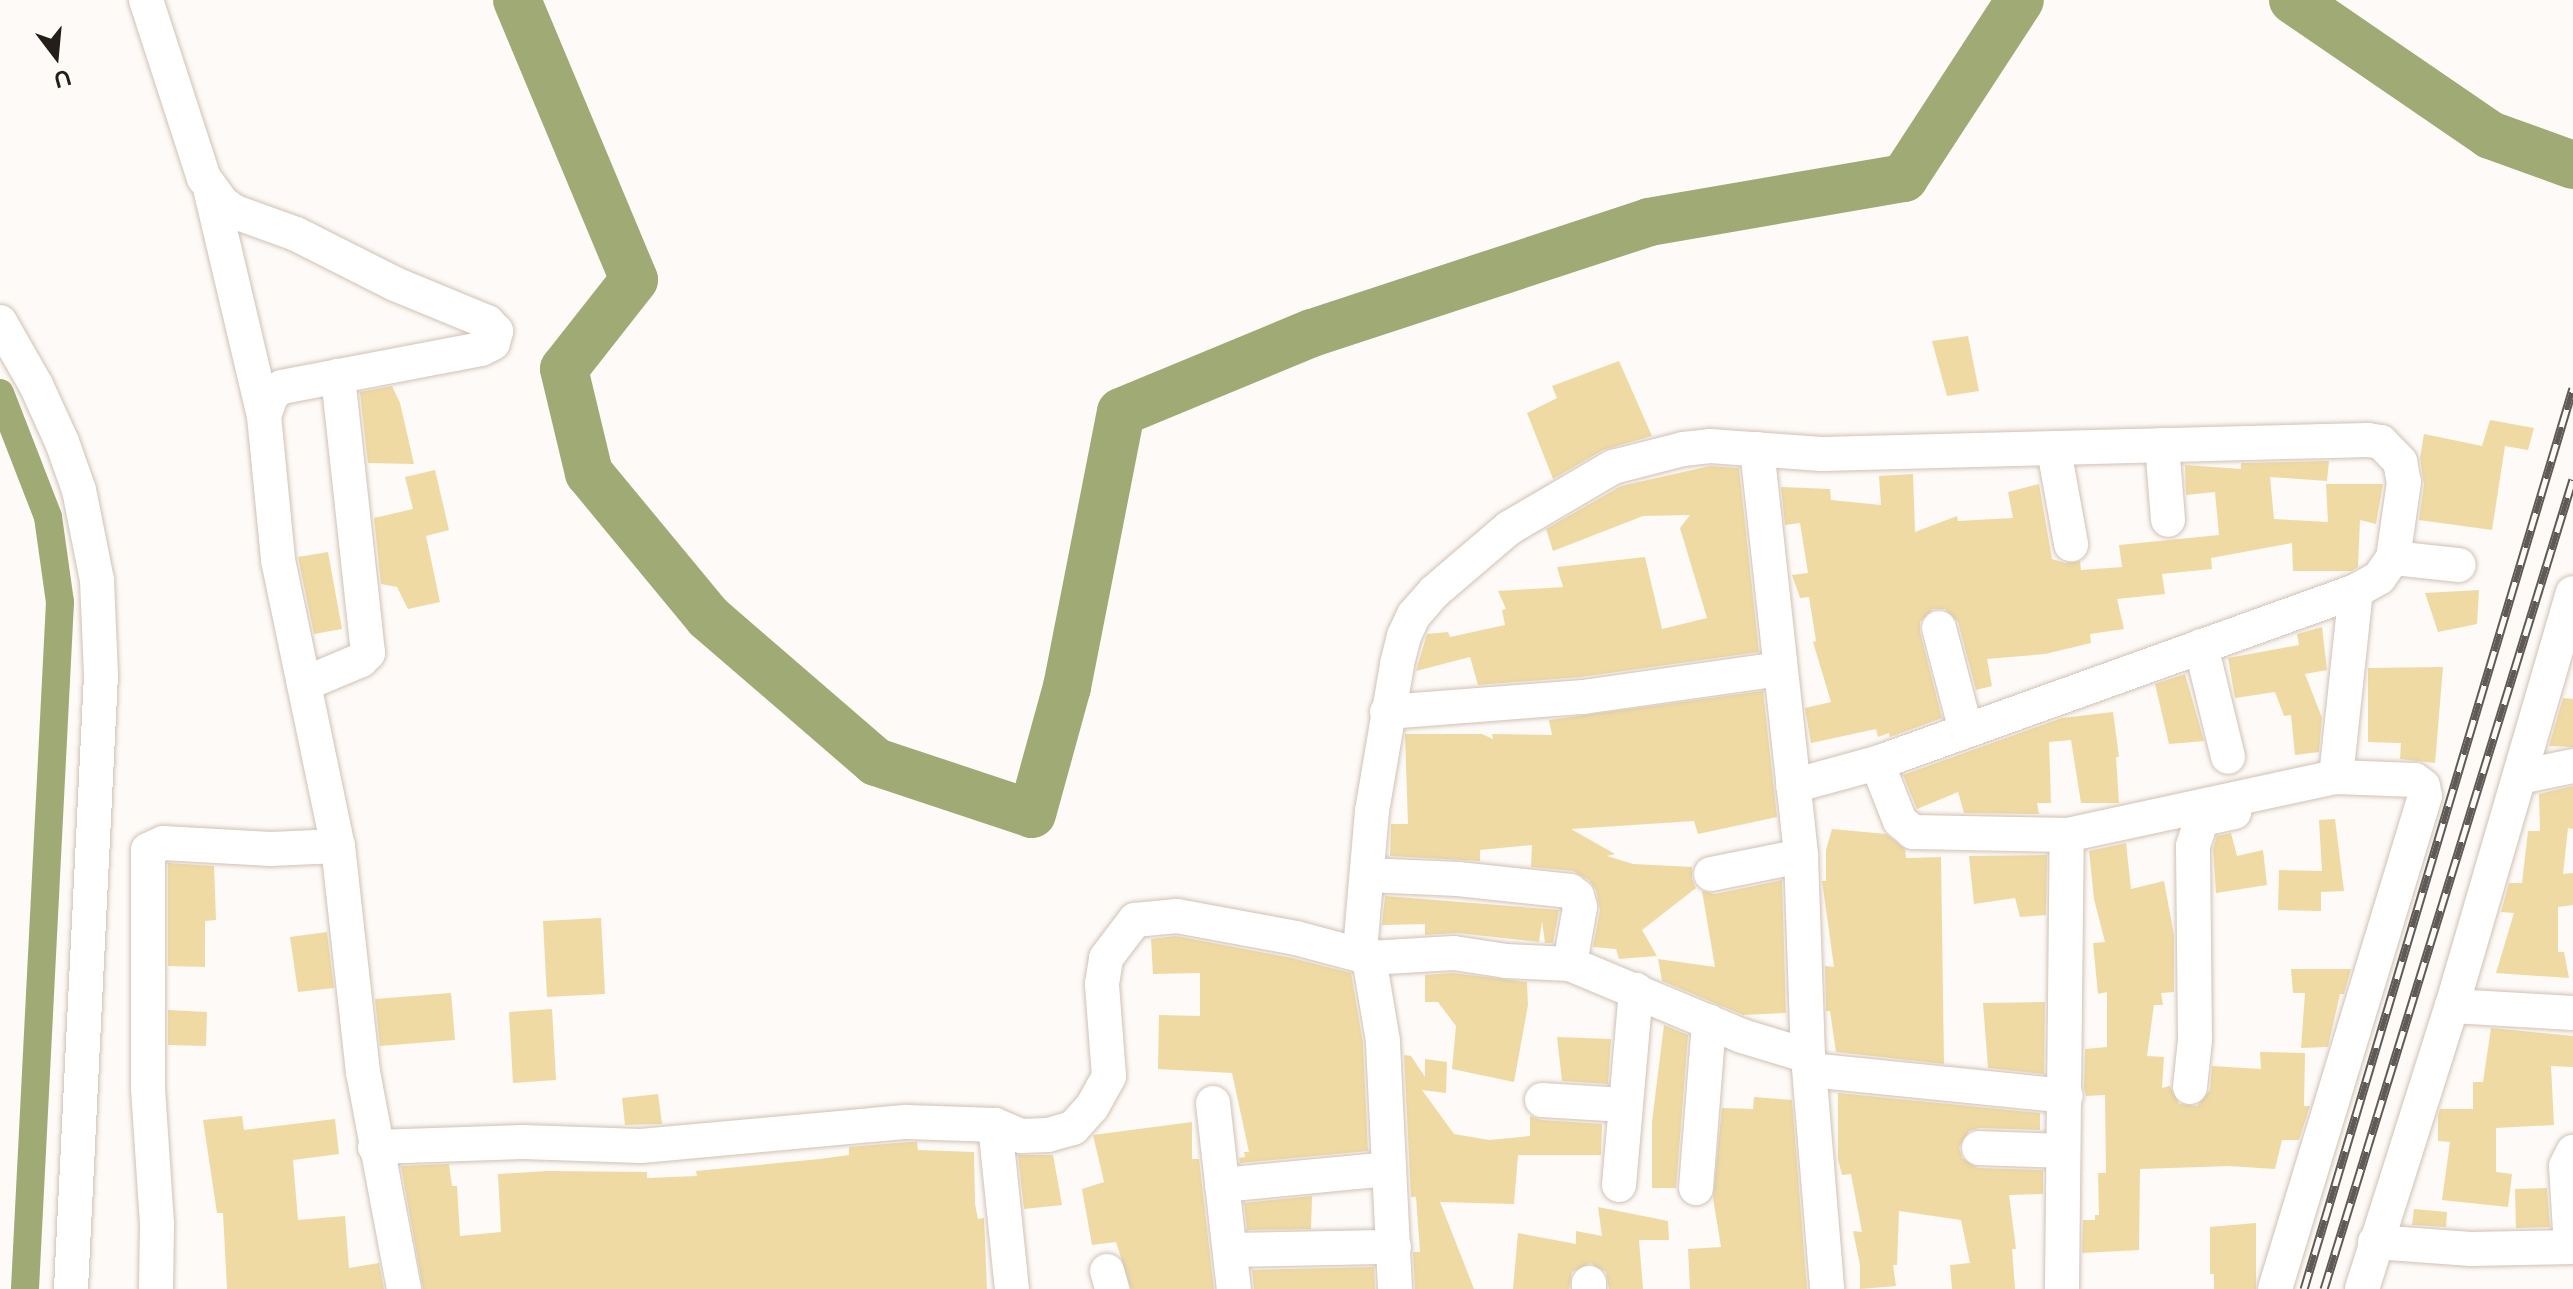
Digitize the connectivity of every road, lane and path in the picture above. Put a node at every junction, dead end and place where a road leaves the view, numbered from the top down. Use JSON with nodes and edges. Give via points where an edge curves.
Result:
{"nodes":[{"id":1,"x":146,"y":0,"type":"edge"},
{"id":2,"x":211,"y":192,"type":"junction"},
{"id":3,"x":0,"y":322,"type":"edge"},
{"id":4,"x":338,"y":376,"type":"junction"},
{"id":5,"x":264,"y":416,"type":"junction"},
{"id":6,"x":2162,"y":445,"type":"junction"},
{"id":7,"x":1757,"y":449,"type":"junction"},
{"id":8,"x":2054,"y":450,"type":"junction"},
{"id":9,"x":2168,"y":520,"type":"dead end"},
{"id":10,"x":2071,"y":544,"type":"dead end"},
{"id":11,"x":2393,"y":558,"type":"junction"},
{"id":12,"x":2459,"y":565,"type":"dead end"},
{"id":13,"x":2356,"y":591,"type":"junction"},
{"id":14,"x":2573,"y":593,"type":"edge"},
{"id":15,"x":1939,"y":628,"type":"dead end"},
{"id":16,"x":2201,"y":646,"type":"junction"},
{"id":17,"x":1779,"y":669,"type":"junction"},
{"id":18,"x":304,"y":684,"type":"junction"},
{"id":19,"x":1387,"y":712,"type":"junction"},
{"id":20,"x":1966,"y":731,"type":"junction"},
{"id":21,"x":2228,"y":757,"type":"dead end"},
{"id":22,"x":1877,"y":763,"type":"junction"},
{"id":23,"x":2573,"y":766,"type":"edge"},
{"id":24,"x":2520,"y":777,"type":"junction"},
{"id":25,"x":2328,"y":779,"type":"junction"},
{"id":26,"x":1793,"y":786,"type":"junction"},
{"id":27,"x":2067,"y":835,"type":"junction"},
{"id":28,"x":338,"y":846,"type":"junction"},
{"id":29,"x":1801,"y":856,"type":"junction"},
{"id":30,"x":1711,"y":874,"type":"dead end"},
{"id":31,"x":1367,"y":875,"type":"junction"},
{"id":32,"x":1366,"y":957,"type":"junction"},
{"id":33,"x":1570,"y":964,"type":"junction"},
{"id":34,"x":1636,"y":990,"type":"junction"},
{"id":35,"x":2452,"y":1006,"type":"junction"},
{"id":36,"x":2573,"y":1013,"type":"edge"},
{"id":37,"x":1709,"y":1022,"type":"junction"},
{"id":38,"x":1809,"y":1063,"type":"junction"},
{"id":39,"x":2190,"y":1087,"type":"dead end"},
{"id":40,"x":2066,"y":1096,"type":"junction"},
{"id":41,"x":1542,"y":1100,"type":"dead end"},
{"id":42,"x":1213,"y":1103,"type":"dead end"},
{"id":43,"x":1624,"y":1105,"type":"junction"},
{"id":44,"x":995,"y":1125,"type":"junction"},
{"id":45,"x":375,"y":1147,"type":"junction"},
{"id":46,"x":1979,"y":1148,"type":"dead end"},
{"id":47,"x":2063,"y":1151,"type":"junction"},
{"id":48,"x":2573,"y":1152,"type":"edge"},
{"id":49,"x":1387,"y":1169,"type":"junction"},
{"id":50,"x":1222,"y":1185,"type":"junction"},
{"id":51,"x":1619,"y":1185,"type":"dead end"},
{"id":52,"x":1696,"y":1188,"type":"dead end"},
{"id":53,"x":2375,"y":1242,"type":"junction"},
{"id":54,"x":1394,"y":1247,"type":"junction"},
{"id":55,"x":2572,"y":1247,"type":"edge"},
{"id":56,"x":1231,"y":1250,"type":"junction"},
{"id":57,"x":71,"y":1289,"type":"edge"},
{"id":58,"x":156,"y":1289,"type":"edge"},
{"id":59,"x":404,"y":1289,"type":"edge"},
{"id":60,"x":1012,"y":1289,"type":"edge"},
{"id":61,"x":1234,"y":1289,"type":"edge"},
{"id":62,"x":1395,"y":1289,"type":"edge"},
{"id":63,"x":1827,"y":1289,"type":"edge"},
{"id":64,"x":2062,"y":1289,"type":"edge"},
{"id":65,"x":2275,"y":1289,"type":"edge"},
{"id":66,"x":2362,"y":1289,"type":"edge"}],
"edges":[{"from":1,"to":2,"type":"street"},
{"from":2,"to":4,"type":"street","via":[[235,212],[296,234],[359,268],[487,322],[496,331],[493,343],[481,349]]},
{"from":2,"to":5,"type":"street"},
{"from":3,"to":57,"type":"street","via":[[62,442],[79,490],[97,580],[101,675]]},
{"from":4,"to":5,"type":"street","via":[[282,387],[272,394]]},
{"from":4,"to":18,"type":"street","via":[[368,653]]},
{"from":5,"to":18,"type":"street","via":[[278,560]]},
{"from":6,"to":8,"type":"street"},
{"from":6,"to":9,"type":"street"},
{"from":6,"to":11,"type":"street","via":[[2381,442],[2400,462],[2404,482]]},
{"from":7,"to":8,"type":"street","via":[[1822,454]]},
{"from":7,"to":17,"type":"street"},
{"from":7,"to":19,"type":"street","via":[[1683,449],[1613,467],[1509,528],[1414,615],[1404,636]]},
{"from":8,"to":10,"type":"street"},
{"from":11,"to":12,"type":"street"},
{"from":11,"to":13,"type":"street","via":[[2379,578]]},
{"from":13,"to":16,"type":"street"},
{"from":13,"to":25,"type":"street"},
{"from":14,"to":24,"type":"street"},
{"from":15,"to":20,"type":"street"},
{"from":16,"to":20,"type":"street"},
{"from":16,"to":21,"type":"street"},
{"from":17,"to":19,"type":"street","via":[[1583,697]]},
{"from":17,"to":26,"type":"street"},
{"from":18,"to":28,"type":"street"},
{"from":19,"to":31,"type":"street"},
{"from":20,"to":22,"type":"street"},
{"from":22,"to":26,"type":"street"},
{"from":22,"to":27,"type":"street","via":[[1900,821],[1913,832]]},
{"from":23,"to":24,"type":"street"},
{"from":24,"to":35,"type":"street"},
{"from":25,"to":27,"type":"street"},
{"from":25,"to":39,"type":"street","via":[[2309,802],[2210,815],[2196,827]]},
{"from":25,"to":65,"type":"street","via":[[2415,780],[2425,796]]},
{"from":26,"to":29,"type":"street"},
{"from":27,"to":40,"type":"street"},
{"from":28,"to":45,"type":"street"},
{"from":28,"to":58,"type":"street","via":[[271,849],[163,843],[148,850],[148,1087]]},
{"from":29,"to":30,"type":"street"},
{"from":29,"to":38,"type":"street"},
{"from":31,"to":32,"type":"street","via":[[1361,924]]},
{"from":31,"to":33,"type":"street","via":[[1570,891],[1580,907]]},
{"from":32,"to":33,"type":"street","via":[[1454,953]]},
{"from":32,"to":44,"type":"street","via":[[1177,916],[1135,920],[1106,958],[1102,984],[1109,1076],[1092,1107],[1073,1128],[1033,1137]]},
{"from":32,"to":49,"type":"street","via":[[1383,1041]]},
{"from":33,"to":34,"type":"street"},
{"from":34,"to":37,"type":"street"},
{"from":34,"to":43,"type":"street"},
{"from":35,"to":36,"type":"street"},
{"from":35,"to":53,"type":"street"},
{"from":37,"to":38,"type":"street"},
{"from":37,"to":52,"type":"street"},
{"from":38,"to":40,"type":"street"},
{"from":38,"to":63,"type":"street"},
{"from":40,"to":47,"type":"street"},
{"from":41,"to":43,"type":"street"},
{"from":42,"to":50,"type":"street"},
{"from":43,"to":51,"type":"street"},
{"from":44,"to":45,"type":"street","via":[[907,1122],[641,1146],[523,1142]]},
{"from":44,"to":60,"type":"street"},
{"from":45,"to":59,"type":"street"},
{"from":46,"to":47,"type":"street"},
{"from":47,"to":64,"type":"street"},
{"from":48,"to":55,"type":"street","via":[[2566,1166]]},
{"from":49,"to":50,"type":"street"},
{"from":49,"to":54,"type":"street"},
{"from":50,"to":56,"type":"street"},
{"from":53,"to":55,"type":"street","via":[[2471,1249]]},
{"from":53,"to":66,"type":"street"},
{"from":54,"to":56,"type":"street"},
{"from":54,"to":62,"type":"street"},
{"from":56,"to":61,"type":"street"}]}
